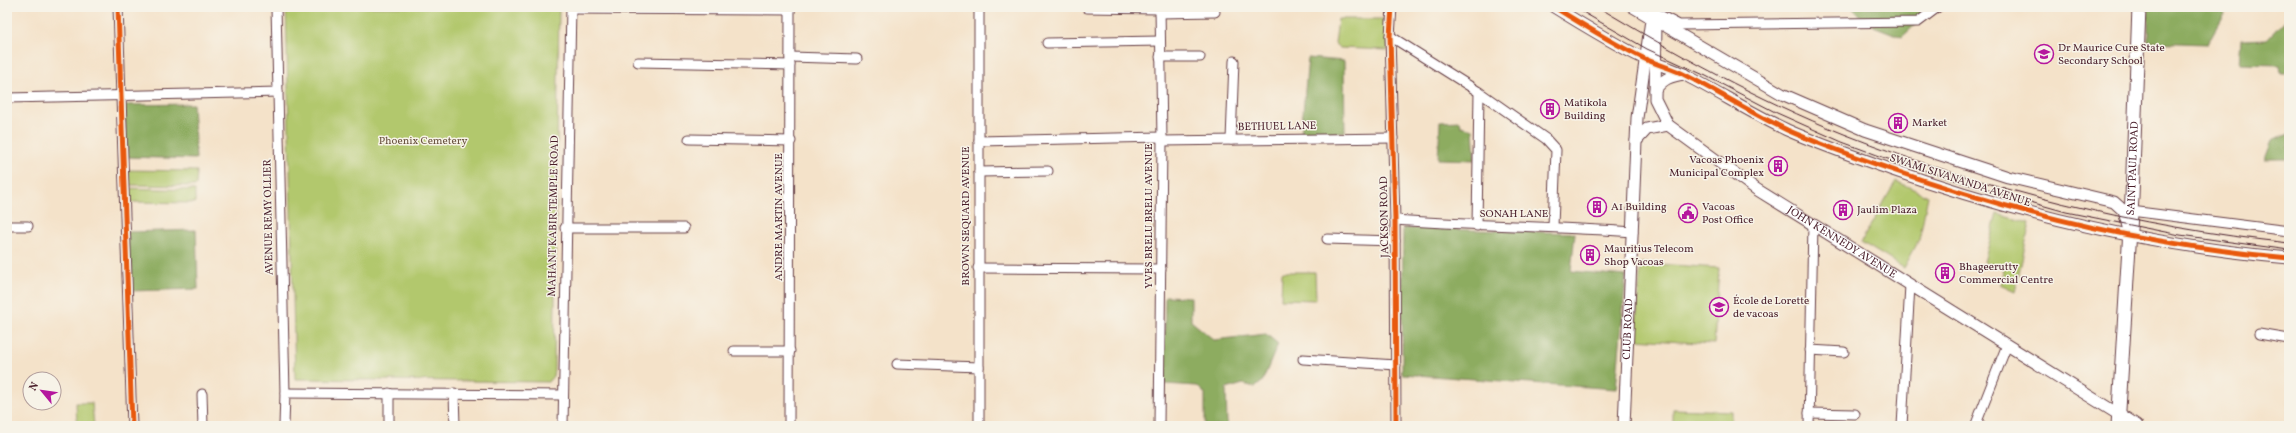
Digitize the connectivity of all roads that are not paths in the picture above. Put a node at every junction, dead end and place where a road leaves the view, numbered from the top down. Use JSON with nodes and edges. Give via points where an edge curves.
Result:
{"nodes":[{"id":1,"x":118,"y":7,"type":"edge"},
{"id":2,"x":276,"y":7,"type":"edge"},
{"id":3,"x":979,"y":7,"type":"edge"},
{"id":4,"x":1392,"y":7,"type":"edge"},
{"id":5,"x":1554,"y":7,"type":"edge"},
{"id":6,"x":1633,"y":7,"type":"edge"},
{"id":7,"x":1938,"y":7,"type":"edge"},
{"id":8,"x":2139,"y":7,"type":"edge"},
{"id":9,"x":571,"y":8,"type":"edge"},
{"id":10,"x":790,"y":8,"type":"edge"},
{"id":11,"x":1087,"y":8,"type":"dead end"},
{"id":12,"x":1160,"y":10,"type":"edge"},
{"id":13,"x":1215,"y":12,"type":"dead end"},
{"id":14,"x":1653,"y":14,"type":"edge"},
{"id":15,"x":1390,"y":36,"type":"junction"},
{"id":16,"x":1160,"y":41,"type":"junction"},
{"id":17,"x":1046,"y":43,"type":"dead end"},
{"id":18,"x":1160,"y":56,"type":"junction"},
{"id":19,"x":1200,"y":57,"type":"dead end"},
{"id":20,"x":857,"y":59,"type":"dead end"},
{"id":21,"x":1645,"y":60,"type":"junction"},
{"id":22,"x":790,"y":61,"type":"junction"},
{"id":23,"x":1234,"y":61,"type":"dead end"},
{"id":24,"x":638,"y":62,"type":"dead end"},
{"id":25,"x":1656,"y":64,"type":"junction"},
{"id":26,"x":1684,"y":74,"type":"junction"},
{"id":27,"x":1655,"y":90,"type":"junction"},
{"id":28,"x":278,"y":92,"type":"junction"},
{"id":29,"x":1479,"y":92,"type":"junction"},
{"id":30,"x":121,"y":96,"type":"junction"},
{"id":31,"x":7,"y":98,"type":"edge"},
{"id":32,"x":1668,"y":125,"type":"junction"},
{"id":33,"x":1393,"y":138,"type":"junction"},
{"id":34,"x":1162,"y":139,"type":"junction"},
{"id":35,"x":689,"y":140,"type":"dead end"},
{"id":36,"x":1231,"y":140,"type":"junction"},
{"id":37,"x":790,"y":141,"type":"junction"},
{"id":38,"x":979,"y":141,"type":"junction"},
{"id":39,"x":1636,"y":141,"type":"junction"},
{"id":40,"x":1048,"y":171,"type":"dead end"},
{"id":41,"x":979,"y":172,"type":"junction"},
{"id":42,"x":2132,"y":187,"type":"junction"},
{"id":43,"x":2114,"y":202,"type":"junction"},
{"id":44,"x":2131,"y":211,"type":"junction"},
{"id":45,"x":1395,"y":220,"type":"junction"},
{"id":46,"x":1813,"y":224,"type":"junction"},
{"id":47,"x":7,"y":226,"type":"edge"},
{"id":48,"x":28,"y":226,"type":"dead end"},
{"id":49,"x":1477,"y":226,"type":"junction"},
{"id":50,"x":1553,"y":226,"type":"junction"},
{"id":51,"x":565,"y":228,"type":"junction"},
{"id":52,"x":684,"y":228,"type":"dead end"},
{"id":53,"x":2289,"y":231,"type":"edge"},
{"id":54,"x":1633,"y":232,"type":"junction"},
{"id":55,"x":2129,"y":236,"type":"junction"},
{"id":56,"x":1327,"y":239,"type":"dead end"},
{"id":57,"x":1395,"y":241,"type":"junction"},
{"id":58,"x":2289,"y":258,"type":"edge"},
{"id":59,"x":978,"y":268,"type":"junction"},
{"id":60,"x":1161,"y":269,"type":"junction"},
{"id":61,"x":1910,"y":285,"type":"junction"},
{"id":62,"x":2259,"y":334,"type":"dead end"},
{"id":63,"x":2289,"y":339,"type":"edge"},
{"id":64,"x":2007,"y":345,"type":"junction"},
{"id":65,"x":1810,"y":350,"type":"junction"},
{"id":66,"x":734,"y":351,"type":"dead end"},
{"id":67,"x":790,"y":351,"type":"junction"},
{"id":68,"x":1844,"y":352,"type":"dead end"},
{"id":69,"x":1303,"y":359,"type":"dead end"},
{"id":70,"x":897,"y":364,"type":"dead end"},
{"id":71,"x":1396,"y":365,"type":"junction"},
{"id":72,"x":979,"y":367,"type":"junction"},
{"id":73,"x":285,"y":393,"type":"junction"},
{"id":74,"x":389,"y":393,"type":"junction"},
{"id":75,"x":454,"y":393,"type":"junction"},
{"id":76,"x":202,"y":394,"type":"dead end"},
{"id":77,"x":563,"y":395,"type":"junction"},
{"id":78,"x":1809,"y":413,"type":"junction"},
{"id":79,"x":1855,"y":414,"type":"dead end"},
{"id":80,"x":2118,"y":420,"type":"edge"},
{"id":81,"x":132,"y":426,"type":"edge"},
{"id":82,"x":202,"y":426,"type":"edge"},
{"id":83,"x":284,"y":426,"type":"edge"},
{"id":84,"x":388,"y":426,"type":"edge"},
{"id":85,"x":454,"y":426,"type":"edge"},
{"id":86,"x":563,"y":426,"type":"edge"},
{"id":87,"x":789,"y":426,"type":"edge"},
{"id":88,"x":979,"y":426,"type":"edge"},
{"id":89,"x":1159,"y":426,"type":"edge"},
{"id":90,"x":1396,"y":426,"type":"edge"},
{"id":91,"x":1624,"y":426,"type":"edge"},
{"id":92,"x":1809,"y":426,"type":"edge"},
{"id":93,"x":1902,"y":426,"type":"edge"},
{"id":94,"x":1981,"y":426,"type":"edge"},
{"id":95,"x":2136,"y":426,"type":"edge"}],
"edges":[{"from":1,"to":30,"type":"street"},
{"from":2,"to":28,"type":"street","name":"AVENUE REMY OLLIER"},
{"from":3,"to":38,"type":"street","name":"BROWN SEQUARD AVENUE"},
{"from":4,"to":15,"type":"street","name":"JACKSON ROAD"},
{"from":5,"to":21,"type":"street","name":"SWAMI SIVANANDA AVENUE","via":[[1603,38]]},
{"from":6,"to":14,"type":"street","name":"SWAMI SIVANANDA AVENUE"},
{"from":7,"to":14,"type":"street","via":[[1918,22],[1679,25]]},
{"from":8,"to":42,"type":"main road","name":"SAINT PAUL ROAD"},
{"from":9,"to":10,"type":"street"},
{"from":9,"to":51,"type":"street","name":"MAHANT KABIR TEMPLE ROAD"},
{"from":10,"to":22,"type":"street","name":"ANDRE MARTIN AVENUE"},
{"from":11,"to":12,"type":"street"},
{"from":12,"to":13,"type":"street"},
{"from":12,"to":16,"type":"street","name":"YVES BRELU BRELU AVENUE"},
{"from":14,"to":21,"type":"street","name":"CLUB ROAD"},
{"from":14,"to":25,"type":"street","name":"JOHN KENNEDY AVENUE"},
{"from":14,"to":43,"type":"street","name":"SWAMI SIVANANDA AVENUE","via":[[1782,94],[1865,130],[2008,177]]},
{"from":15,"to":29,"type":"street"},
{"from":15,"to":33,"type":"street","name":"JACKSON ROAD"},
{"from":16,"to":17,"type":"street"},
{"from":16,"to":18,"type":"street","name":"YVES BRELU BRELU AVENUE"},
{"from":18,"to":19,"type":"street"},
{"from":18,"to":34,"type":"street","name":"YVES BRELU BRELU AVENUE"},
{"from":20,"to":22,"type":"street"},
{"from":21,"to":25,"type":"street","name":"SWAMI SIVANANDA AVENUE"},
{"from":21,"to":39,"type":"street","name":"CLUB ROAD"},
{"from":22,"to":24,"type":"street"},
{"from":22,"to":37,"type":"street","name":"ANDRE MARTIN AVENUE"},
{"from":23,"to":36,"type":"street"},
{"from":25,"to":26,"type":"street","name":"SWAMI SIVANANDA AVENUE"},
{"from":25,"to":27,"type":"street","name":"JOHN KENNEDY AVENUE"},
{"from":26,"to":27,"type":"street","via":[[1672,75],[1662,80]]},
{"from":26,"to":55,"type":"street","name":"SWAMI SIVANANDA AVENUE","via":[[1787,129],[1825,146],[1943,188],[2031,214]]},
{"from":27,"to":32,"type":"street","name":"JOHN KENNEDY AVENUE","via":[[1655,99]]},
{"from":28,"to":30,"type":"street"},
{"from":28,"to":73,"type":"street","name":"AVENUE REMY OLLIER"},
{"from":29,"to":49,"type":"street"},
{"from":29,"to":50,"type":"street","via":[[1546,139],[1556,150]]},
{"from":30,"to":31,"type":"street"},
{"from":30,"to":81,"type":"street"},
{"from":32,"to":39,"type":"street","via":[[1647,129]]},
{"from":32,"to":46,"type":"street","name":"JOHN KENNEDY AVENUE","via":[[1756,189]]},
{"from":33,"to":36,"type":"street","name":"BETHUEL LANE"},
{"from":33,"to":45,"type":"street","name":"JACKSON ROAD"},
{"from":34,"to":36,"type":"street","name":"BETHUEL LANE"},
{"from":34,"to":38,"type":"street","name":"BETHUEL LANE"},
{"from":34,"to":60,"type":"street","name":"YVES BRELU BRELU AVENUE"},
{"from":35,"to":37,"type":"street"},
{"from":37,"to":67,"type":"street","name":"ANDRE MARTIN AVENUE"},
{"from":38,"to":41,"type":"street","name":"BROWN SEQUARD AVENUE"},
{"from":39,"to":54,"type":"street","name":"CLUB ROAD"},
{"from":40,"to":41,"type":"street"},
{"from":41,"to":59,"type":"street","name":"BROWN SEQUARD AVENUE"},
{"from":42,"to":43,"type":"street","via":[[2124,197]]},
{"from":42,"to":44,"type":"main road","name":"SAINT PAUL ROAD"},
{"from":43,"to":55,"type":"street","via":[[2124,211]]},
{"from":44,"to":53,"type":"street"},
{"from":44,"to":55,"type":"main road","name":"SAINT PAUL ROAD"},
{"from":45,"to":49,"type":"street","name":"SONAH LANE"},
{"from":45,"to":57,"type":"street","name":"JACKSON ROAD"},
{"from":46,"to":61,"type":"street","name":"JOHN KENNEDY AVENUE"},
{"from":46,"to":65,"type":"street"},
{"from":47,"to":48,"type":"street"},
{"from":49,"to":50,"type":"street","name":"SONAH LANE"},
{"from":50,"to":54,"type":"street","name":"SONAH LANE"},
{"from":51,"to":52,"type":"street"},
{"from":51,"to":77,"type":"street","name":"MAHANT KABIR TEMPLE ROAD"},
{"from":54,"to":91,"type":"street","name":"CLUB ROAD"},
{"from":55,"to":58,"type":"street","name":"SWAMI SIVANANDA AVENUE","via":[[2214,250]]},
{"from":55,"to":80,"type":"main road","name":"SAINT PAUL ROAD"},
{"from":56,"to":57,"type":"street"},
{"from":57,"to":71,"type":"street","name":"JACKSON ROAD"},
{"from":59,"to":60,"type":"street"},
{"from":59,"to":72,"type":"street","name":"BROWN SEQUARD AVENUE"},
{"from":60,"to":89,"type":"street","name":"YVES BRELU BRELU AVENUE"},
{"from":61,"to":64,"type":"street","name":"JOHN KENNEDY AVENUE"},
{"from":61,"to":93,"type":"street"},
{"from":62,"to":63,"type":"street"},
{"from":64,"to":80,"type":"street","name":"JOHN KENNEDY AVENUE"},
{"from":64,"to":94,"type":"street","via":[[1976,424]]},
{"from":65,"to":68,"type":"street"},
{"from":65,"to":78,"type":"street"},
{"from":66,"to":67,"type":"street"},
{"from":67,"to":87,"type":"street","name":"ANDRE MARTIN AVENUE"},
{"from":69,"to":71,"type":"street"},
{"from":70,"to":72,"type":"street"},
{"from":71,"to":90,"type":"street","name":"JACKSON ROAD"},
{"from":72,"to":88,"type":"street","name":"BROWN SEQUARD AVENUE"},
{"from":73,"to":74,"type":"street"},
{"from":73,"to":83,"type":"street","name":"AVENUE REMY OLLIER"},
{"from":74,"to":75,"type":"street"},
{"from":74,"to":84,"type":"street"},
{"from":75,"to":77,"type":"street"},
{"from":75,"to":85,"type":"street"},
{"from":76,"to":82,"type":"street"},
{"from":77,"to":86,"type":"street","name":"MAHANT KABIR TEMPLE ROAD"},
{"from":78,"to":79,"type":"street"},
{"from":78,"to":92,"type":"street"},
{"from":80,"to":95,"type":"main road"}]}
